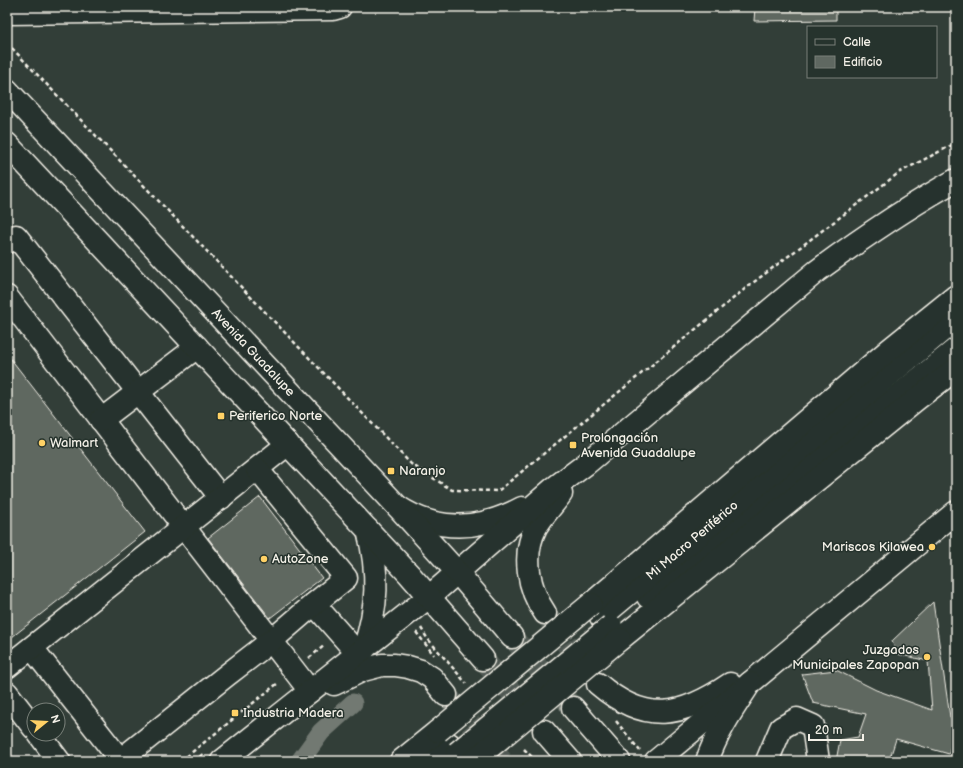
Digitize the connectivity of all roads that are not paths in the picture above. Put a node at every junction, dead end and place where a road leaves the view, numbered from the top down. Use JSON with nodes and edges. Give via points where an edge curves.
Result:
{"nodes":[{"id":1,"x":340,"y":7,"type":"edge"},
{"id":2,"x":231,"y":8,"type":"edge"},
{"id":3,"x":89,"y":10,"type":"edge"},
{"id":4,"x":7,"y":13,"type":"edge"},
{"id":5,"x":7,"y":90,"type":"edge"},
{"id":6,"x":9,"y":150,"type":"edge"},
{"id":7,"x":956,"y":180,"type":"edge"},
{"id":8,"x":7,"y":242,"type":"edge"},
{"id":9,"x":956,"y":296,"type":"edge"},
{"id":10,"x":7,"y":297,"type":"edge"},
{"id":11,"x":956,"y":319,"type":"edge"},
{"id":12,"x":197,"y":347,"type":"junction"},
{"id":13,"x":956,"y":349,"type":"edge"},
{"id":14,"x":956,"y":368,"type":"edge"},
{"id":15,"x":138,"y":392,"type":"junction"},
{"id":16,"x":101,"y":420,"type":"junction"},
{"id":17,"x":288,"y":444,"type":"junction"},
{"id":18,"x":586,"y":464,"type":"junction"},
{"id":19,"x":257,"y":469,"type":"junction"},
{"id":20,"x":554,"y":488,"type":"junction"},
{"id":21,"x":221,"y":498,"type":"junction"},
{"id":22,"x":397,"y":506,"type":"junction"},
{"id":23,"x":956,"y":512,"type":"edge"},
{"id":24,"x":184,"y":527,"type":"junction"},
{"id":25,"x":368,"y":530,"type":"junction"},
{"id":26,"x":457,"y":572,"type":"junction"},
{"id":27,"x":430,"y":596,"type":"junction"},
{"id":28,"x":314,"y":604,"type":"junction"},
{"id":29,"x":545,"y":613,"type":"tunnel mouth"},
{"id":30,"x":606,"y":621,"type":"junction"},
{"id":31,"x":512,"y":637,"type":"tunnel mouth"},
{"id":32,"x":271,"y":641,"type":"junction"},
{"id":33,"x":796,"y":645,"type":"junction"},
{"id":34,"x":32,"y":648,"type":"junction"},
{"id":35,"x":361,"y":651,"type":"junction"},
{"id":36,"x":483,"y":659,"type":"tunnel mouth"},
{"id":37,"x":7,"y":667,"type":"edge"},
{"id":38,"x":750,"y":683,"type":"junction"},
{"id":39,"x":598,"y":684,"type":"tunnel mouth"},
{"id":40,"x":314,"y":688,"type":"junction"},
{"id":41,"x":7,"y":693,"type":"edge"},
{"id":42,"x":446,"y":695,"type":"tunnel mouth"},
{"id":43,"x":573,"y":708,"type":"tunnel mouth"},
{"id":44,"x":26,"y":718,"type":"edge"},
{"id":45,"x":544,"y":731,"type":"tunnel mouth"},
{"id":46,"x":45,"y":742,"type":"edge"},
{"id":47,"x":452,"y":750,"type":"edge"},
{"id":48,"x":650,"y":758,"type":"edge"},
{"id":49,"x":60,"y":761,"type":"edge"},
{"id":50,"x":120,"y":761,"type":"edge"},
{"id":51,"x":222,"y":761,"type":"edge"},
{"id":52,"x":401,"y":761,"type":"edge"},
{"id":53,"x":428,"y":761,"type":"edge"},
{"id":54,"x":570,"y":761,"type":"edge"},
{"id":55,"x":619,"y":761,"type":"edge"},
{"id":56,"x":707,"y":761,"type":"edge"},
{"id":57,"x":767,"y":761,"type":"edge"},
{"id":58,"x":818,"y":761,"type":"edge"}],
"edges":[{"from":1,"to":2,"type":"main road"},
{"from":2,"to":3,"type":"main road"},
{"from":3,"to":4,"type":"main road"},
{"from":5,"to":22,"type":"main road","name":"Avenida Guadalupe"},
{"from":6,"to":12,"type":"main road"},
{"from":7,"to":18,"type":"main road","via":[[888,220],[817,271]]},
{"from":8,"to":15,"type":"main road","via":[[16,236]]},
{"from":9,"to":30,"type":"main road","via":[[883,355]]},
{"from":10,"to":16,"type":"main road"},
{"from":11,"to":30,"type":"main road","name":"Mi Macro Periférico"},
{"from":12,"to":15,"type":"main road"},
{"from":12,"to":17,"type":"main road"},
{"from":13,"to":30,"type":"main road"},
{"from":14,"to":30,"type":"main road","via":[[918,398]]},
{"from":15,"to":16,"type":"main road"},
{"from":15,"to":21,"type":"main road"},
{"from":16,"to":24,"type":"main road"},
{"from":17,"to":19,"type":"main road"},
{"from":17,"to":25,"type":"main road"},
{"from":18,"to":20,"type":"main road"},
{"from":18,"to":29,"type":"main road","via":[[537,526],[529,547],[530,576]]},
{"from":19,"to":21,"type":"main road"},
{"from":19,"to":28,"type":"main road","via":[[346,578]]},
{"from":20,"to":22,"type":"main road","via":[[519,510],[465,526],[433,523]]},
{"from":20,"to":26,"type":"main road"},
{"from":21,"to":24,"type":"main road"},
{"from":22,"to":26,"type":"main road","name":"Avenida Guadalupe"},
{"from":23,"to":33,"type":"main road"},
{"from":24,"to":32,"type":"main road"},
{"from":24,"to":34,"type":"main road"},
{"from":25,"to":27,"type":"main road"},
{"from":25,"to":35,"type":"main road","via":[[376,568],[376,583],[373,617]]},
{"from":26,"to":27,"type":"main road"},
{"from":26,"to":31,"type":"main road","name":"Avenida Guadalupe"},
{"from":27,"to":35,"type":"main road"},
{"from":27,"to":36,"type":"main road"},
{"from":28,"to":32,"type":"main road"},
{"from":28,"to":35,"type":"main road"},
{"from":30,"to":47,"type":"main road","bridge":true},
{"from":30,"to":47,"type":"main road","bridge":true},
{"from":32,"to":40,"type":"main road"},
{"from":32,"to":50,"type":"main road"},
{"from":33,"to":38,"type":"main road"},
{"from":33,"to":39,"type":"main road","via":[[764,662],[711,697],[678,710],[652,712],[636,708],[621,701]]},
{"from":34,"to":37,"type":"main road"},
{"from":34,"to":50,"type":"main road"},
{"from":35,"to":40,"type":"main road"},
{"from":38,"to":48,"type":"main road"},
{"from":38,"to":56,"type":"main road","via":[[727,717]]},
{"from":40,"to":42,"type":"main road","via":[[333,684],[372,667],[395,665],[421,671],[432,678]]},
{"from":40,"to":51,"type":"main road"},
{"from":41,"to":44,"type":"main road"},
{"from":43,"to":55,"type":"main road"},
{"from":45,"to":54,"type":"main road"},
{"from":46,"to":49,"type":"main road"},
{"from":47,"to":52,"type":"main road"},
{"from":47,"to":53,"type":"main road"},
{"from":57,"to":58,"type":"main road","via":[[781,728],[797,719],[813,726]]}]}
